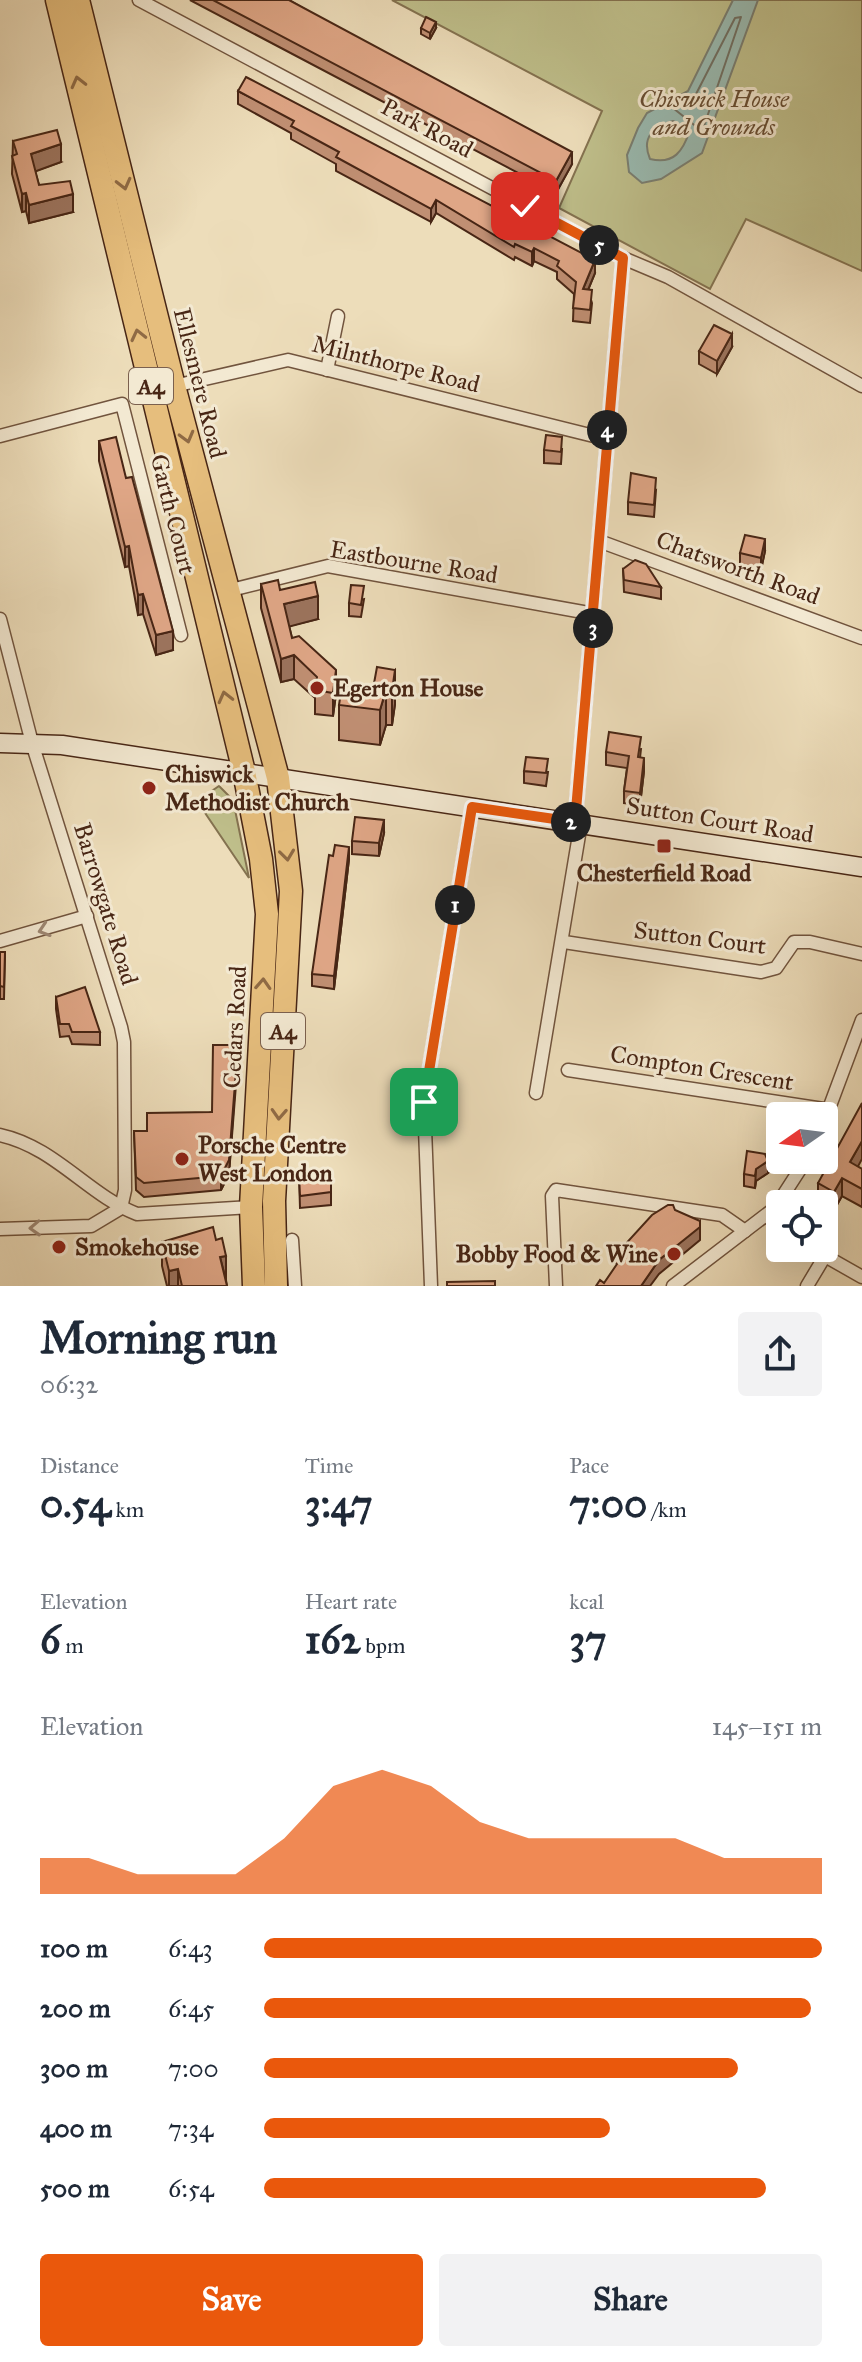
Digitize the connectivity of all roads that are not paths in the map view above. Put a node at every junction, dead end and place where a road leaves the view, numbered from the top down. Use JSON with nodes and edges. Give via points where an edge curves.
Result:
{"nodes":[{"id":1,"x":57,"y":0,"type":"edge"},
{"id":2,"x":78,"y":0,"type":"edge"},
{"id":3,"x":139,"y":0,"type":"edge"},
{"id":4,"x":623,"y":258,"type":"junction"},
{"id":5,"x":338,"y":316,"type":"dead end"},
{"id":6,"x":327,"y":370,"type":"junction"},
{"id":7,"x":174,"y":386,"type":"junction"},
{"id":8,"x":862,"y":386,"type":"edge"},
{"id":9,"x":0,"y":436,"type":"edge"},
{"id":10,"x":606,"y":439,"type":"junction"},
{"id":11,"x":599,"y":541,"type":"junction"},
{"id":12,"x":227,"y":591,"type":"junction"},
{"id":13,"x":594,"y":614,"type":"junction"},
{"id":14,"x":0,"y":619,"type":"edge"},
{"id":15,"x":181,"y":635,"type":"dead end"},
{"id":16,"x":862,"y":638,"type":"edge"},
{"id":17,"x":0,"y":743,"type":"edge"},
{"id":18,"x":32,"y":743,"type":"junction"},
{"id":19,"x":244,"y":772,"type":"junction"},
{"id":20,"x":278,"y":778,"type":"junction"},
{"id":21,"x":472,"y":807,"type":"junction"},
{"id":22,"x":578,"y":823,"type":"junction"},
{"id":23,"x":862,"y":867,"type":"edge"},
{"id":24,"x":87,"y":916,"type":"junction"},
{"id":25,"x":0,"y":941,"type":"edge"},
{"id":26,"x":564,"y":942,"type":"junction"},
{"id":27,"x":862,"y":954,"type":"edge"},
{"id":28,"x":862,"y":1020,"type":"edge"},
{"id":29,"x":568,"y":1070,"type":"dead end"},
{"id":30,"x":536,"y":1093,"type":"dead end"},
{"id":31,"x":832,"y":1102,"type":"edge"},
{"id":32,"x":766,"y":1105,"type":"edge"},
{"id":33,"x":0,"y":1135,"type":"edge"},
{"id":34,"x":251,"y":1207,"type":"junction"},
{"id":35,"x":121,"y":1208,"type":"junction"},
{"id":36,"x":766,"y":1217,"type":"edge"},
{"id":37,"x":0,"y":1229,"type":"edge"},
{"id":38,"x":745,"y":1231,"type":"junction"},
{"id":39,"x":292,"y":1240,"type":"dead end"},
{"id":40,"x":821,"y":1262,"type":"edge"},
{"id":41,"x":836,"y":1262,"type":"edge"},
{"id":42,"x":862,"y":1277,"type":"edge"},
{"id":43,"x":254,"y":1286,"type":"edge"},
{"id":44,"x":276,"y":1286,"type":"edge"},
{"id":45,"x":295,"y":1286,"type":"edge"},
{"id":46,"x":431,"y":1286,"type":"edge"},
{"id":47,"x":556,"y":1286,"type":"edge"},
{"id":48,"x":673,"y":1286,"type":"edge"},
{"id":49,"x":807,"y":1286,"type":"edge"}],
"edges":[{"from":19,"to":1,"type":"highway","name":"Ellesmere Road","number":"A4","one_way":true},
{"from":2,"to":7,"type":"highway","name":"Ellesmere Road","number":"A4","one_way":true},
{"from":3,"to":4,"type":"street","name":"Park Road"},
{"from":4,"to":8,"type":"street","name":"Park Road","via":[[668,277]]},
{"from":4,"to":10,"type":"street"},
{"from":5,"to":6,"type":"street"},
{"from":6,"to":7,"type":"street","name":"Milnthorpe Road","via":[[288,360]]},
{"from":6,"to":10,"type":"street","name":"Milnthorpe Road"},
{"from":7,"to":12,"type":"highway","name":"Ellesmere Road","number":"A4","one_way":true},
{"from":9,"to":15,"type":"street","name":"Garth Court","via":[[122,404]]},
{"from":10,"to":11,"type":"street"},
{"from":11,"to":13,"type":"street"},
{"from":11,"to":16,"type":"street","name":"Chatsworth Road"},
{"from":12,"to":13,"type":"street","name":"Eastbourne Road","via":[[328,566]]},
{"from":12,"to":20,"type":"highway","name":"Ellesmere Road","number":"A4"},
{"from":13,"to":22,"type":"street"},
{"from":14,"to":18,"type":"street","name":"Barrowgate Road"},
{"from":17,"to":18,"type":"street","name":"Sutton Court Road"},
{"from":18,"to":19,"type":"street","name":"Sutton Court Road"},
{"from":18,"to":24,"type":"street","name":"Barrowgate Road"},
{"from":19,"to":20,"type":"street","name":"Sutton Court Road"},
{"from":34,"to":19,"type":"highway","name":"Cedars Road","number":"A4","one_way":true,"via":[[267,914]]},
{"from":20,"to":21,"type":"street","name":"Sutton Court Road"},
{"from":20,"to":44,"type":"highway","name":"Cedars Road","number":"A4","one_way":true,"via":[[291,891],[274,1201]]},
{"from":21,"to":22,"type":"street","name":"Sutton Court Road"},
{"from":21,"to":46,"type":"street","via":[[424,1102]]},
{"from":22,"to":23,"type":"street","name":"Sutton Court Road"},
{"from":22,"to":26,"type":"street"},
{"from":24,"to":25,"type":"street","one_way":true},
{"from":24,"to":35,"type":"street","name":"Barrowgate Road","via":[[124,1042]]},
{"from":26,"to":27,"type":"street","name":"Sutton Court","via":[[761,972],[776,968],[794,942]]},
{"from":26,"to":30,"type":"street"},
{"from":28,"to":31,"type":"street"},
{"from":29,"to":32,"type":"street","name":"Compton Crescent"},
{"from":33,"to":35,"type":"street","via":[[42,1151]]},
{"from":34,"to":35,"type":"street","via":[[137,1214]]},
{"from":34,"to":43,"type":"highway","name":"Cedars Road","number":"A4"},
{"from":35,"to":37,"type":"street","one_way":true,"via":[[91,1226]]},
{"from":36,"to":38,"type":"street"},
{"from":38,"to":47,"type":"street","via":[[722,1215],[556,1190]]},
{"from":38,"to":48,"type":"street"},
{"from":39,"to":45,"type":"street"},
{"from":40,"to":49,"type":"street"},
{"from":41,"to":42,"type":"street"}]}
